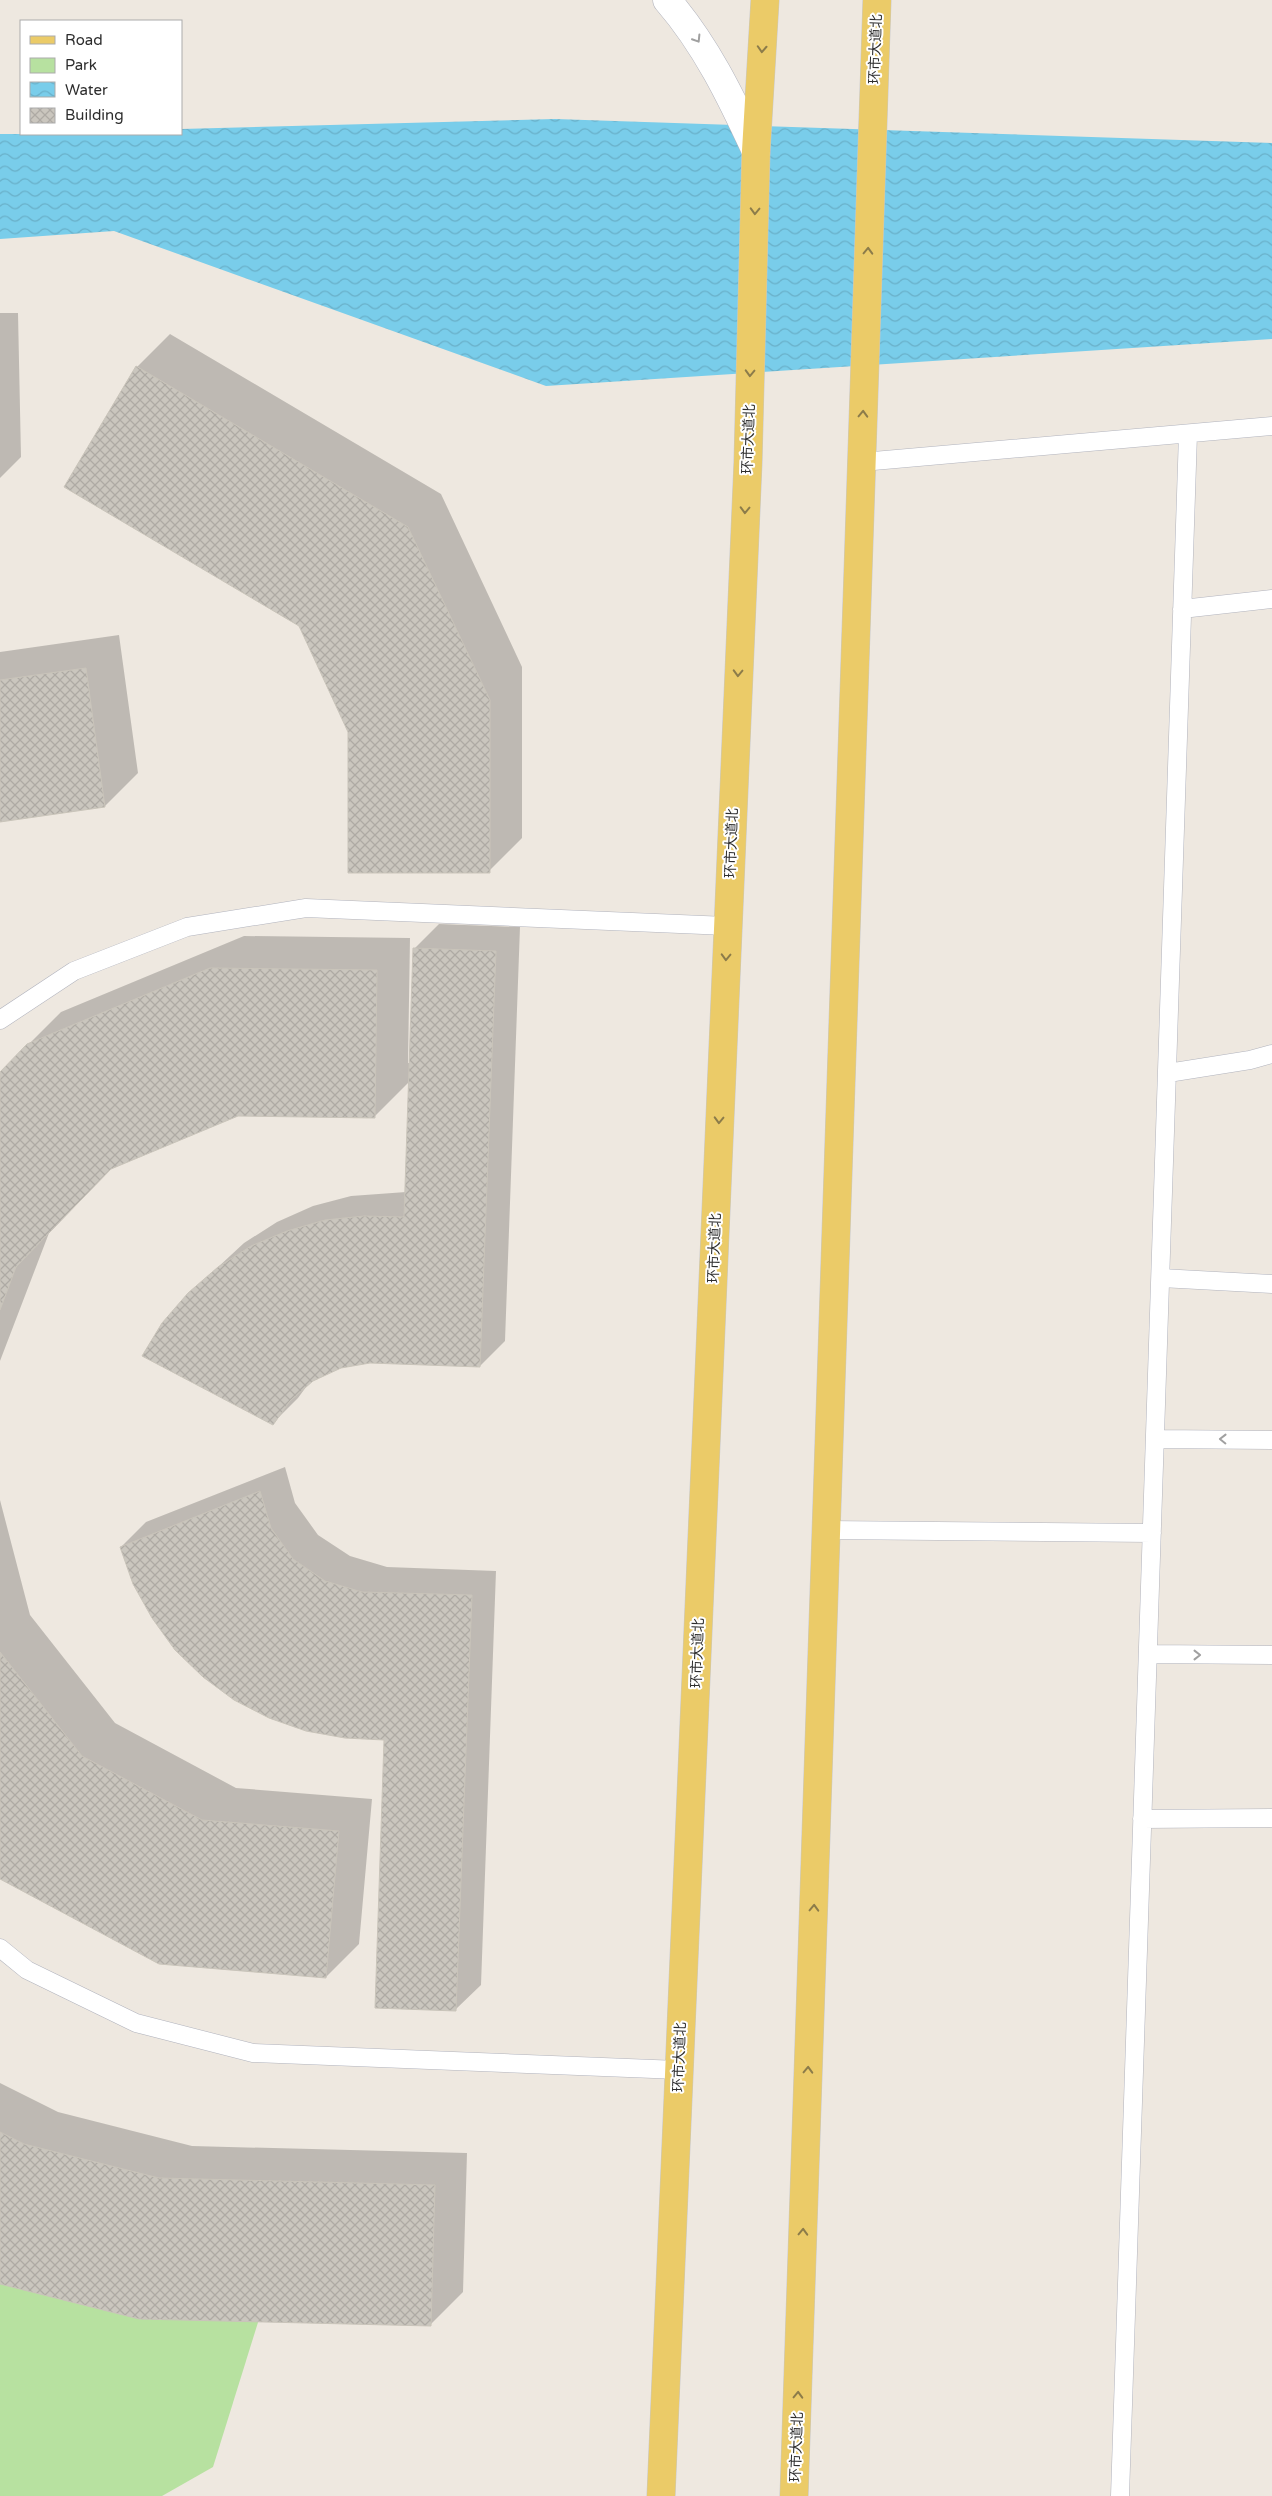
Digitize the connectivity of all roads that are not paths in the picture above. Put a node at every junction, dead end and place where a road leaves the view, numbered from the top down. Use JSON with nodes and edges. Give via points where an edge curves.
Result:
{"nodes":[{"id":1,"x":668,"y":0,"type":"edge"},
{"id":2,"x":765,"y":0,"type":"edge"},
{"id":3,"x":879,"y":7,"type":"edge"},
{"id":4,"x":756,"y":150,"type":"junction"},
{"id":5,"x":1272,"y":426,"type":"edge"},
{"id":6,"x":1188,"y":434,"type":"junction"},
{"id":7,"x":862,"y":462,"type":"junction"},
{"id":8,"x":1272,"y":599,"type":"edge"},
{"id":9,"x":1182,"y":609,"type":"junction"},
{"id":10,"x":728,"y":926,"type":"junction"},
{"id":11,"x":0,"y":1020,"type":"edge"},
{"id":12,"x":1272,"y":1054,"type":"edge"},
{"id":13,"x":1168,"y":1073,"type":"junction"},
{"id":14,"x":1161,"y":1278,"type":"junction"},
{"id":15,"x":1272,"y":1284,"type":"edge"},
{"id":16,"x":1155,"y":1439,"type":"junction"},
{"id":17,"x":1272,"y":1440,"type":"edge"},
{"id":18,"x":826,"y":1530,"type":"junction"},
{"id":19,"x":1152,"y":1532,"type":"junction"},
{"id":20,"x":1148,"y":1654,"type":"junction"},
{"id":21,"x":1272,"y":1656,"type":"edge"},
{"id":22,"x":1272,"y":1818,"type":"edge"},
{"id":23,"x":1142,"y":1819,"type":"junction"},
{"id":24,"x":0,"y":1948,"type":"edge"},
{"id":25,"x":679,"y":2070,"type":"junction"},
{"id":26,"x":661,"y":2496,"type":"edge"},
{"id":27,"x":794,"y":2496,"type":"edge"},
{"id":28,"x":1120,"y":2496,"type":"edge"}],
"edges":[{"from":1,"to":4,"type":"main road","one_way":true,"via":[[725,83]]},
{"from":2,"to":4,"type":"main road","name":"环市大道北","one_way":true},
{"from":7,"to":3,"type":"main road","name":"环市大道北","one_way":true},
{"from":4,"to":10,"type":"main road","name":"环市大道北","one_way":true,"via":[[748,462]]},
{"from":5,"to":6,"type":"lane"},
{"from":6,"to":7,"type":"lane"},
{"from":6,"to":9,"type":"lane"},
{"from":7,"to":18,"type":"main road","name":"环市大道北"},
{"from":8,"to":9,"type":"lane"},
{"from":9,"to":13,"type":"lane"},
{"from":10,"to":11,"type":"lane","via":[[306,908],[187,927],[74,971]]},
{"from":10,"to":25,"type":"main road","name":"环市大道北","one_way":true},
{"from":12,"to":13,"type":"lane"},
{"from":13,"to":14,"type":"lane"},
{"from":14,"to":15,"type":"lane"},
{"from":14,"to":16,"type":"lane"},
{"from":17,"to":16,"type":"lane","one_way":true},
{"from":16,"to":19,"type":"lane"},
{"from":18,"to":19,"type":"lane"},
{"from":27,"to":18,"type":"main road","name":"环市大道北","one_way":true},
{"from":19,"to":20,"type":"lane"},
{"from":20,"to":21,"type":"lane","one_way":true},
{"from":20,"to":23,"type":"lane"},
{"from":22,"to":23,"type":"lane"},
{"from":23,"to":28,"type":"lane"},
{"from":24,"to":25,"type":"lane","via":[[27,1970],[136,2023],[253,2053]]},
{"from":25,"to":26,"type":"main road","name":"环市大道北"}]}
